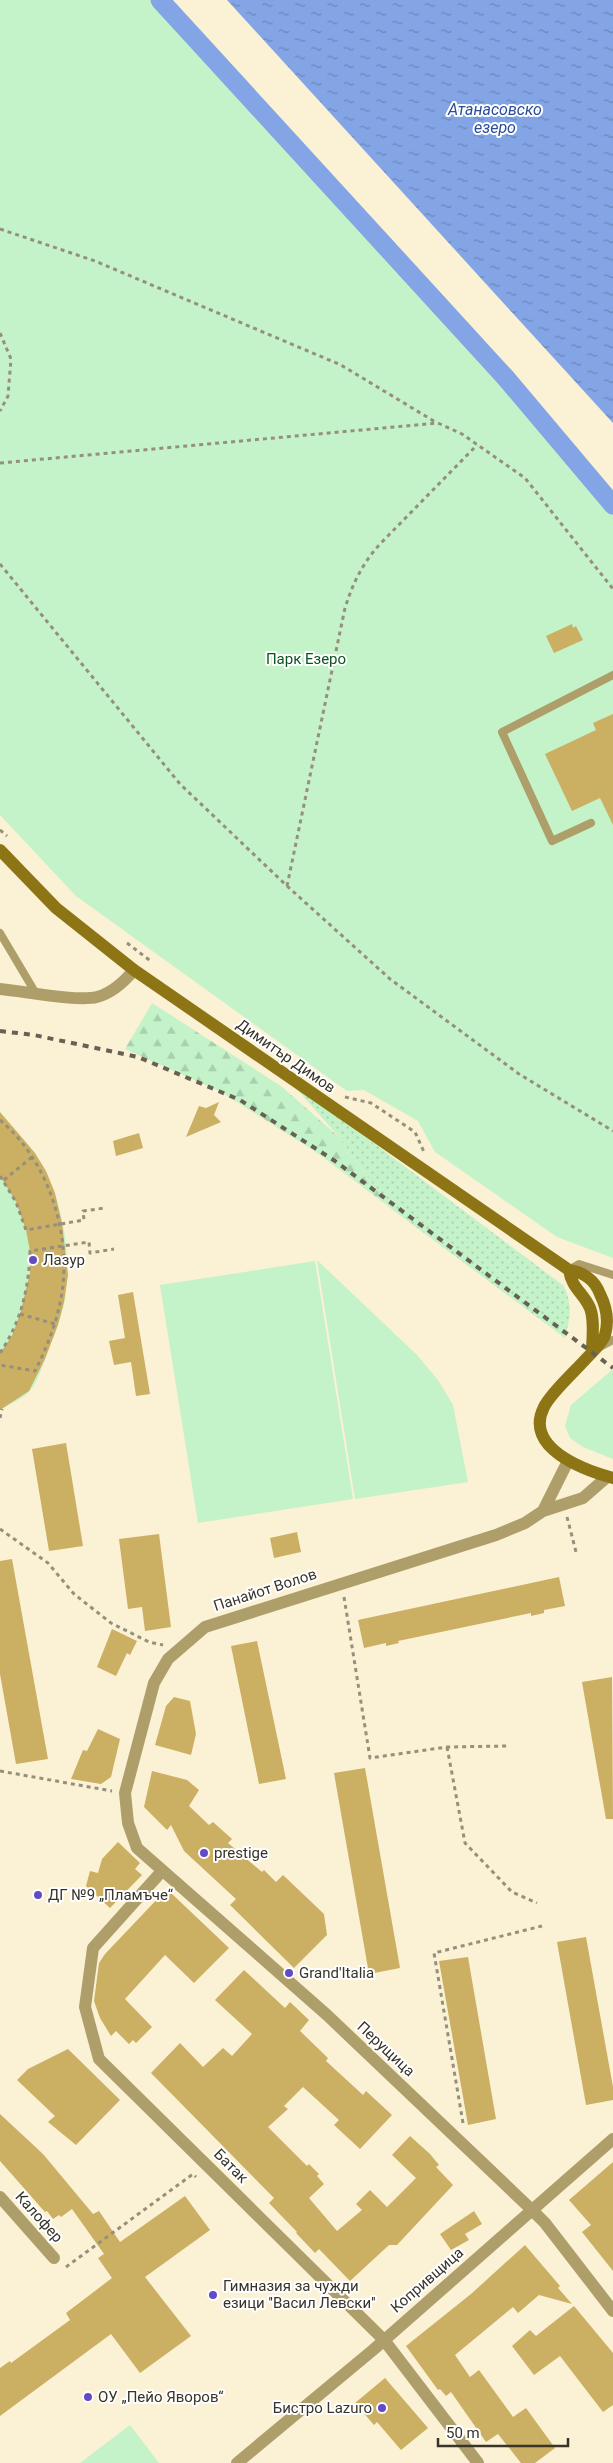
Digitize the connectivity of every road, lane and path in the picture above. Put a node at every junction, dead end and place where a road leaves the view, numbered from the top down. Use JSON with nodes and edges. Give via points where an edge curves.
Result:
{"nodes":[{"id":1,"x":0,"y":229,"type":"edge"},
{"id":2,"x":0,"y":333,"type":"edge"},
{"id":3,"x":0,"y":411,"type":"edge"},
{"id":4,"x":438,"y":424,"type":"junction"},
{"id":5,"x":477,"y":445,"type":"junction"},
{"id":6,"x":0,"y":463,"type":"edge"},
{"id":7,"x":0,"y":564,"type":"edge"},
{"id":8,"x":613,"y":589,"type":"edge"},
{"id":9,"x":613,"y":675,"type":"edge"},
{"id":10,"x":591,"y":823,"type":"dead end"},
{"id":11,"x":0,"y":830,"type":"edge"},
{"id":12,"x":14,"y":844,"type":"dead end"},
{"id":13,"x":0,"y":850,"type":"edge"},
{"id":14,"x":287,"y":886,"type":"junction"},
{"id":15,"x":0,"y":932,"type":"edge"},
{"id":16,"x":122,"y":939,"type":"dead end"},
{"id":17,"x":152,"y":963,"type":"dead end"},
{"id":18,"x":134,"y":970,"type":"junction"},
{"id":19,"x":0,"y":989,"type":"edge"},
{"id":20,"x":35,"y":992,"type":"junction"},
{"id":21,"x":343,"y":1097,"type":"dead end"},
{"id":22,"x":0,"y":1120,"type":"edge"},
{"id":23,"x":613,"y":1131,"type":"edge"},
{"id":24,"x":425,"y":1154,"type":"dead end"},
{"id":25,"x":32,"y":1156,"type":"junction"},
{"id":26,"x":0,"y":1176,"type":"edge"},
{"id":27,"x":4,"y":1180,"type":"junction"},
{"id":28,"x":105,"y":1208,"type":"dead end"},
{"id":29,"x":58,"y":1224,"type":"junction"},
{"id":30,"x":63,"y":1246,"type":"junction"},
{"id":31,"x":114,"y":1249,"type":"dead end"},
{"id":32,"x":569,"y":1270,"type":"junction"},
{"id":33,"x":613,"y":1275,"type":"edge"},
{"id":34,"x":20,"y":1314,"type":"junction"},
{"id":35,"x":55,"y":1324,"type":"junction"},
{"id":36,"x":613,"y":1340,"type":"edge"},
{"id":37,"x":592,"y":1352,"type":"junction"},
{"id":38,"x":0,"y":1353,"type":"edge"},
{"id":39,"x":0,"y":1366,"type":"edge"},
{"id":40,"x":2,"y":1409,"type":"dead end"},
{"id":41,"x":0,"y":1418,"type":"edge"},
{"id":42,"x":568,"y":1461,"type":"junction"},
{"id":43,"x":610,"y":1478,"type":"edge"},
{"id":44,"x":564,"y":1505,"type":"junction"},
{"id":45,"x":544,"y":1511,"type":"junction"},
{"id":46,"x":0,"y":1529,"type":"edge"},
{"id":47,"x":576,"y":1552,"type":"dead end"},
{"id":48,"x":341,"y":1582,"type":"junction"},
{"id":49,"x":181,"y":1648,"type":"junction"},
{"id":50,"x":508,"y":1746,"type":"dead end"},
{"id":51,"x":447,"y":1747,"type":"junction"},
{"id":52,"x":0,"y":1771,"type":"edge"},
{"id":53,"x":125,"y":1793,"type":"junction"},
{"id":54,"x":128,"y":1823,"type":"joint"},
{"id":55,"x":162,"y":1871,"type":"junction"},
{"id":56,"x":538,"y":1903,"type":"dead end"},
{"id":57,"x":542,"y":1926,"type":"dead end"},
{"id":58,"x":464,"y":2129,"type":"dead end"},
{"id":59,"x":613,"y":2139,"type":"edge"},
{"id":60,"x":200,"y":2181,"type":"dead end"},
{"id":61,"x":0,"y":2197,"type":"edge"},
{"id":62,"x":532,"y":2210,"type":"junction"},
{"id":63,"x":54,"y":2258,"type":"joint"},
{"id":64,"x":613,"y":2311,"type":"edge"},
{"id":65,"x":384,"y":2340,"type":"junction"},
{"id":66,"x":237,"y":2463,"type":"edge"},
{"id":67,"x":478,"y":2463,"type":"edge"}],
"edges":[{"from":1,"to":4,"type":"path","via":[[95,261],[341,365]]},
{"from":2,"to":3,"type":"path","via":[[11,359],[8,396]]},
{"from":4,"to":5,"type":"path","via":[[462,434]]},
{"from":4,"to":6,"type":"path"},
{"from":5,"to":8,"type":"path","via":[[525,478]]},
{"from":5,"to":14,"type":"path","via":[[380,544],[354,581],[345,608]]},
{"from":7,"to":14,"type":"path","via":[[180,784]]},
{"from":9,"to":10,"type":"lane","via":[[502,732],[552,841]]},
{"from":11,"to":12,"type":"path"},
{"from":13,"to":18,"type":"main road","name":"Димитър Димов","via":[[56,908]]},
{"from":14,"to":23,"type":"path","via":[[390,979],[518,1074]]},
{"from":15,"to":20,"type":"lane"},
{"from":16,"to":17,"type":"path"},
{"from":18,"to":20,"type":"street","via":[[123,983],[97,997],[81,999]]},
{"from":18,"to":32,"type":"main road","name":"Димитър Димов"},
{"from":19,"to":20,"type":"street"},
{"from":21,"to":24,"type":"path","via":[[371,1103],[415,1132]]},
{"from":22,"to":25,"type":"path"},
{"from":25,"to":27,"type":"path"},
{"from":25,"to":29,"type":"path","via":[[49,1189]]},
{"from":26,"to":27,"type":"path"},
{"from":27,"to":29,"type":"path","via":[[26,1230]]},
{"from":28,"to":29,"type":"path","via":[[83,1211],[84,1220]]},
{"from":29,"to":30,"type":"path"},
{"from":30,"to":31,"type":"path","via":[[89,1242],[90,1253]]},
{"from":30,"to":34,"type":"path","via":[[30,1251],[30,1273]]},
{"from":30,"to":35,"type":"path","via":[[61,1302]]},
{"from":32,"to":33,"type":"lane","via":[[579,1264]]},
{"from":32,"to":37,"type":"main road","via":[[571,1283],[590,1309]]},
{"from":34,"to":35,"type":"path"},
{"from":34,"to":38,"type":"path","via":[[12,1336]]},
{"from":35,"to":39,"type":"path","via":[[35,1371]]},
{"from":36,"to":37,"type":"lane"},
{"from":37,"to":42,"type":"main road","via":[[544,1407],[540,1423],[552,1450]]},
{"from":40,"to":41,"type":"path"},
{"from":42,"to":43,"type":"main road"},
{"from":42,"to":45,"type":"street"},
{"from":43,"to":44,"type":"street","name":"Панайот Волов","via":[[584,1498]]},
{"from":44,"to":45,"type":"street","name":"Панайот Волов"},
{"from":44,"to":47,"type":"path"},
{"from":45,"to":48,"type":"street","name":"Панайот Волов","via":[[496,1535]]},
{"from":46,"to":49,"type":"path","via":[[48,1563],[74,1594],[111,1623],[149,1642]]},
{"from":48,"to":49,"type":"street","name":"Панайот Волов","via":[[205,1627]]},
{"from":48,"to":51,"type":"path","via":[[370,1758]]},
{"from":49,"to":53,"type":"street","name":"Панайот Волов","via":[[168,1659],[154,1683]]},
{"from":50,"to":51,"type":"path"},
{"from":51,"to":56,"type":"path","via":[[465,1843],[512,1892]]},
{"from":52,"to":53,"type":"path"},
{"from":53,"to":54,"type":"street","name":"Панайот Волов"},
{"from":54,"to":55,"type":"street","name":"Перущица","via":[[137,1848]]},
{"from":55,"to":62,"type":"street","name":"Перущица","via":[[327,2015]]},
{"from":55,"to":65,"type":"street","name":"Батак","via":[[94,1948],[85,2007],[99,2059]]},
{"from":57,"to":58,"type":"path","via":[[434,1954]]},
{"from":59,"to":62,"type":"street","name":"Копривщица"},
{"from":60,"to":63,"type":"path","via":[[193,2174],[63,2269]]},
{"from":61,"to":63,"type":"street","name":"Калофер"},
{"from":62,"to":64,"type":"street","name":"Перущица"},
{"from":62,"to":65,"type":"street","name":"Копривщица"},
{"from":65,"to":66,"type":"street","name":"Копривщица"},
{"from":65,"to":67,"type":"street","name":"Батак"}]}
